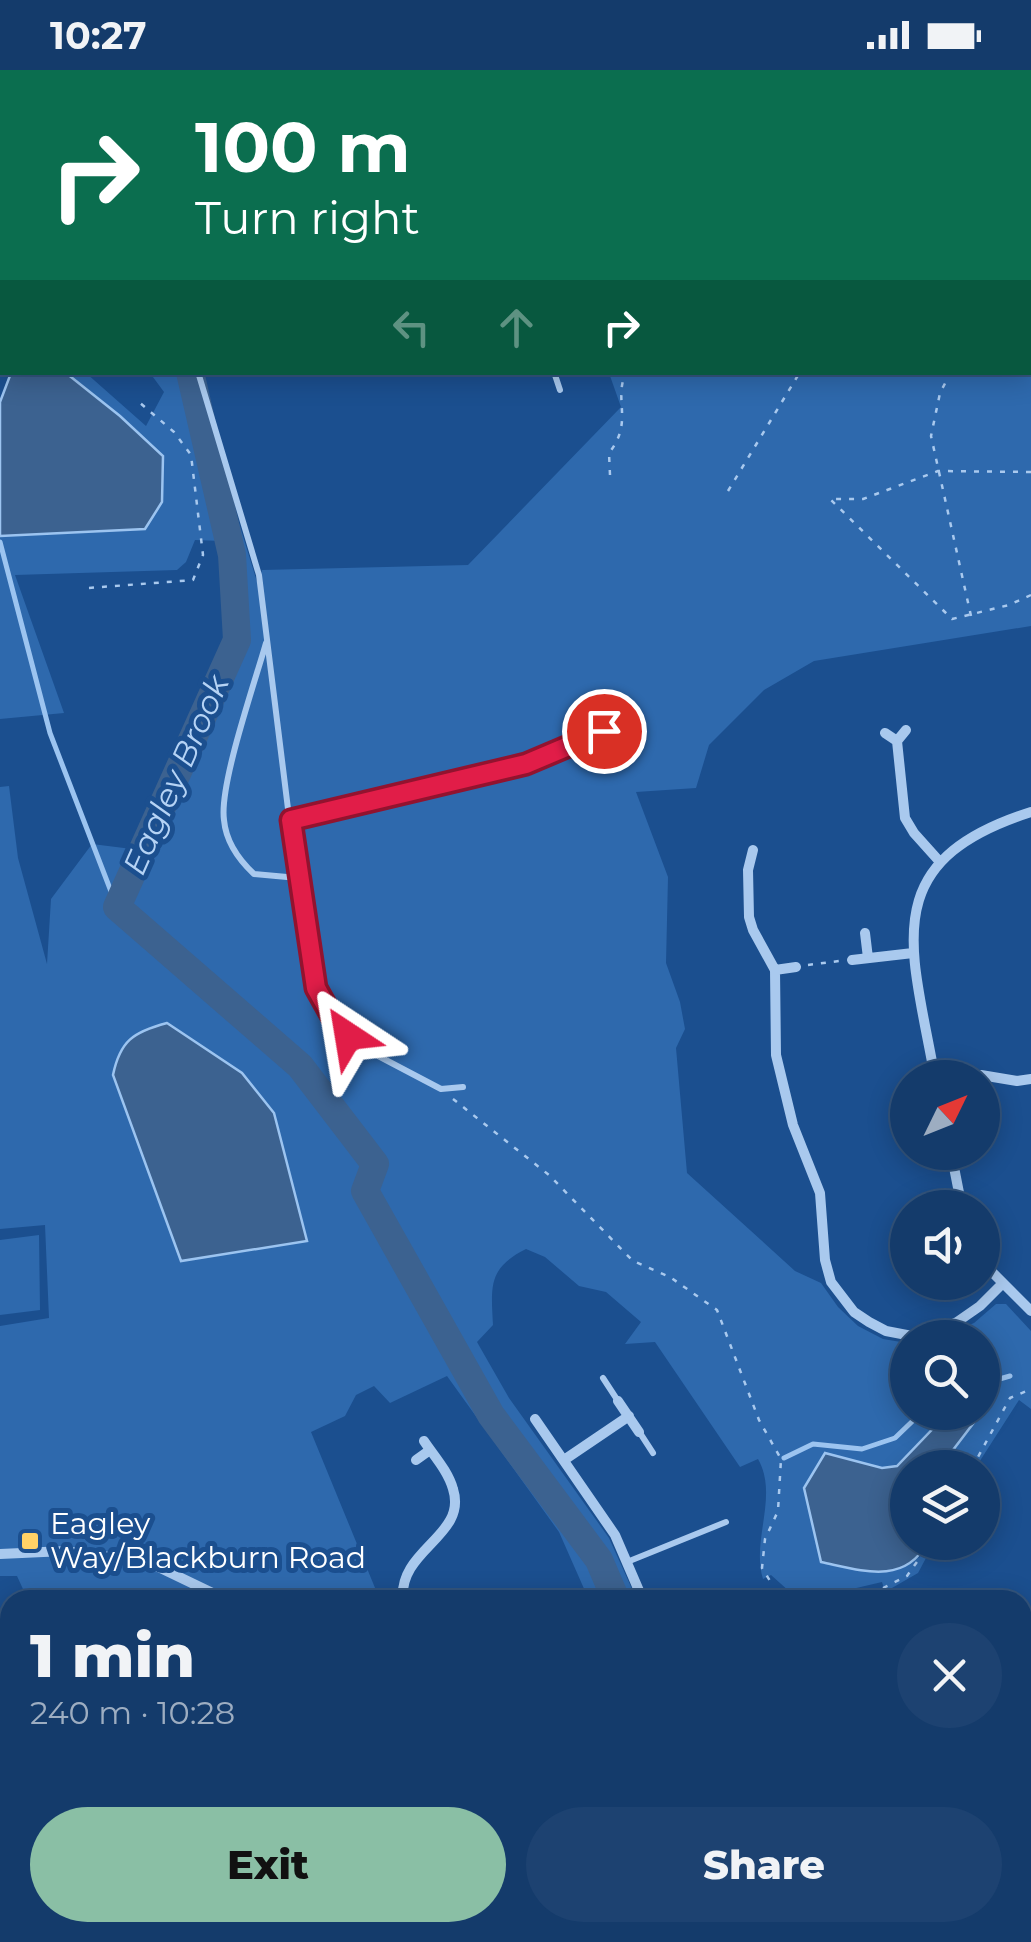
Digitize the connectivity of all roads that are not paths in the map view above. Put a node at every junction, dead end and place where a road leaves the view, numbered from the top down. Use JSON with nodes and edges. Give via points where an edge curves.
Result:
{"nodes":[{"id":1,"x":199,"y":375,"type":"edge"},
{"id":2,"x":555,"y":375,"type":"edge"},
{"id":3,"x":560,"y":390,"type":"dead end"},
{"id":4,"x":267,"y":637,"type":"junction"},
{"id":5,"x":906,"y":730,"type":"dead end"},
{"id":6,"x":604,"y":731,"type":"dead end"},
{"id":7,"x":885,"y":733,"type":"dead end"},
{"id":8,"x":896,"y":741,"type":"junction"},
{"id":9,"x":1031,"y":812,"type":"edge"},
{"id":10,"x":291,"y":820,"type":"junction"},
{"id":11,"x":753,"y":850,"type":"dead end"},
{"id":12,"x":940,"y":862,"type":"junction"},
{"id":13,"x":734,"y":868,"type":"dead end"},
{"id":14,"x":748,"y":870,"type":"junction"},
{"id":15,"x":298,"y":878,"type":"junction"},
{"id":16,"x":865,"y":933,"type":"dead end"},
{"id":17,"x":913,"y":953,"type":"junction"},
{"id":18,"x":868,"y":958,"type":"junction"},
{"id":19,"x":852,"y":960,"type":"road end"},
{"id":20,"x":796,"y":967,"type":"road end"},
{"id":21,"x":775,"y":970,"type":"junction"},
{"id":22,"x":933,"y":1060,"type":"edge"},
{"id":23,"x":1000,"y":1078,"type":"edge"},
{"id":24,"x":1031,"y":1079,"type":"edge"},
{"id":25,"x":462,"y":1087,"type":"dead end"},
{"id":26,"x":1002,"y":1284,"type":"joint"},
{"id":27,"x":1031,"y":1312,"type":"edge"},
{"id":28,"x":602,"y":1378,"type":"dead end"},
{"id":29,"x":618,"y":1401,"type":"joint"},
{"id":30,"x":629,"y":1416,"type":"junction"},
{"id":31,"x":535,"y":1419,"type":"dead end"},
{"id":32,"x":639,"y":1432,"type":"joint"},
{"id":33,"x":653,"y":1453,"type":"dead end"},
{"id":34,"x":416,"y":1460,"type":"dead end"},
{"id":35,"x":564,"y":1460,"type":"junction"},
{"id":36,"x":726,"y":1522,"type":"dead end"},
{"id":37,"x":0,"y":1554,"type":"edge"},
{"id":38,"x":626,"y":1562,"type":"junction"},
{"id":39,"x":205,"y":1590,"type":"edge"},
{"id":40,"x":402,"y":1590,"type":"edge"},
{"id":41,"x":639,"y":1590,"type":"edge"}],
"edges":[{"from":1,"to":4,"type":"lane","via":[[259,575]]},
{"from":2,"to":3,"type":"lane"},
{"from":4,"to":10,"type":"lane"},
{"from":4,"to":15,"type":"lane","via":[[223,817],[235,854],[254,874]]},
{"from":5,"to":8,"type":"street"},
{"from":6,"to":10,"type":"lane","via":[[526,764]]},
{"from":7,"to":8,"type":"street"},
{"from":8,"to":12,"type":"street","via":[[905,818]]},
{"from":9,"to":12,"type":"street","via":[[973,834]]},
{"from":10,"to":15,"type":"lane"},
{"from":11,"to":14,"type":"street"},
{"from":12,"to":17,"type":"street","via":[[915,908]]},
{"from":13,"to":14,"type":"street"},
{"from":14,"to":21,"type":"street","via":[[749,916]]},
{"from":15,"to":25,"type":"lane","via":[[316,988],[335,1022],[363,1048],[446,1090]]},
{"from":16,"to":18,"type":"street"},
{"from":17,"to":18,"type":"street"},
{"from":17,"to":22,"type":"street"},
{"from":18,"to":19,"type":"street"},
{"from":20,"to":21,"type":"street"},
{"from":21,"to":26,"type":"street","via":[[780,1078],[820,1194],[825,1260],[840,1297],[886,1332],[912,1336],[957,1322]]},
{"from":23,"to":24,"type":"street"},
{"from":26,"to":27,"type":"street"},
{"from":28,"to":29,"type":"lane"},
{"from":29,"to":30,"type":"street"},
{"from":30,"to":32,"type":"street"},
{"from":30,"to":35,"type":"street"},
{"from":31,"to":35,"type":"street"},
{"from":32,"to":33,"type":"lane"},
{"from":34,"to":40,"type":"street","via":[[427,1446],[453,1488],[455,1509],[409,1567]]},
{"from":35,"to":38,"type":"street"},
{"from":36,"to":38,"type":"lane"},
{"from":37,"to":39,"type":"street","via":[[65,1550],[148,1562]]},
{"from":38,"to":41,"type":"street"}]}
